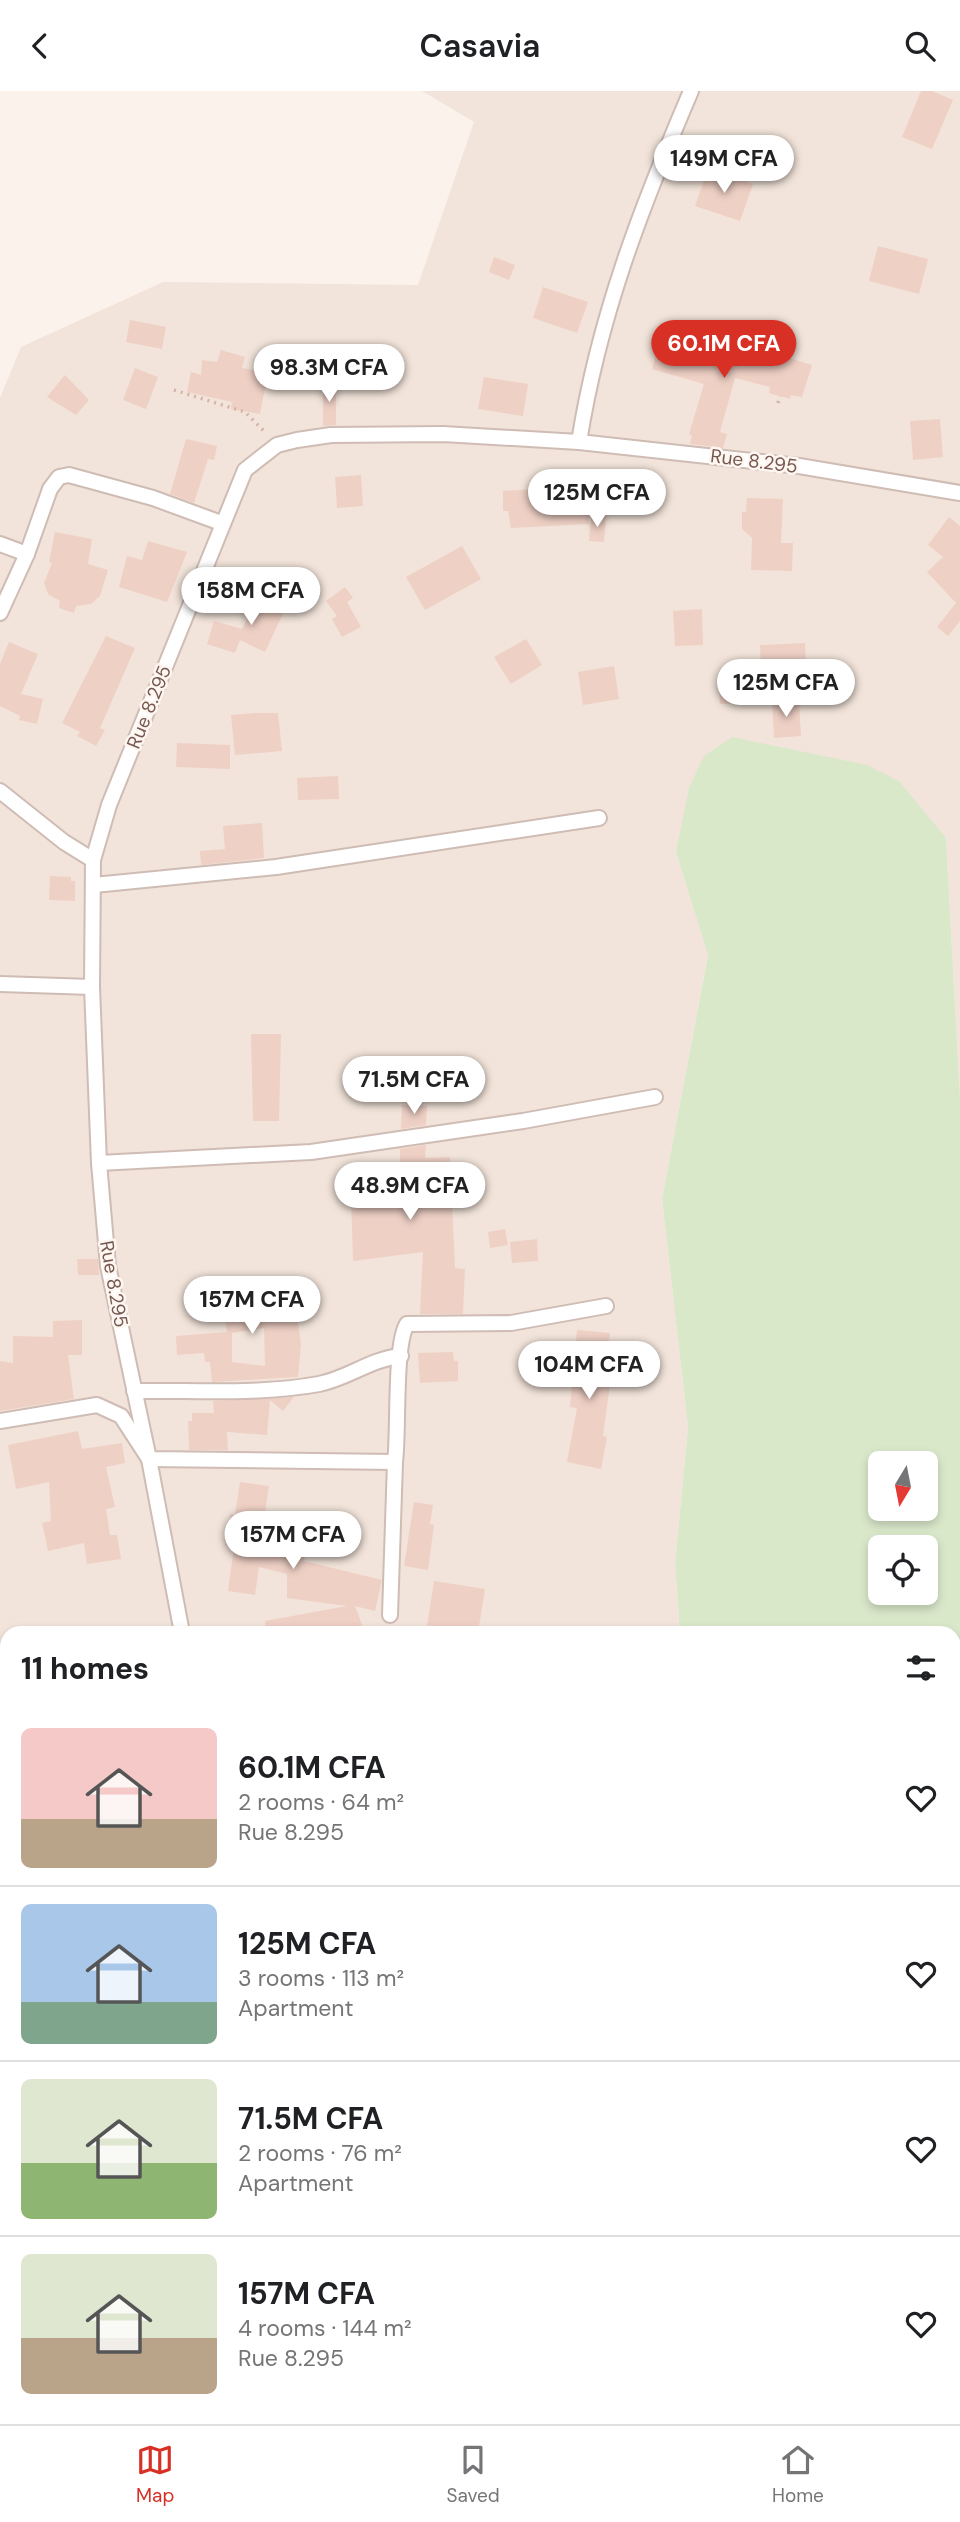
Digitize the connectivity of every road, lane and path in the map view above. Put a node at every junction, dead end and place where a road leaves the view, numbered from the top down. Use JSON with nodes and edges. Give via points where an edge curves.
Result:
{"nodes":[{"id":1,"x":691,"y":91,"type":"edge"},
{"id":2,"x":174,"y":390,"type":"dead end"},
{"id":3,"x":780,"y":396,"type":"dead end"},
{"id":4,"x":778,"y":403,"type":"dead end"},
{"id":5,"x":579,"y":442,"type":"junction"},
{"id":6,"x":276,"y":445,"type":"junction"},
{"id":7,"x":960,"y":493,"type":"edge"},
{"id":8,"x":220,"y":523,"type":"junction"},
{"id":9,"x":0,"y":544,"type":"edge"},
{"id":10,"x":27,"y":554,"type":"junction"},
{"id":11,"x":0,"y":613,"type":"edge"},
{"id":12,"x":0,"y":791,"type":"edge"},
{"id":13,"x":599,"y":818,"type":"dead end"},
{"id":14,"x":93,"y":860,"type":"junction"},
{"id":15,"x":94,"y":885,"type":"junction"},
{"id":16,"x":0,"y":983,"type":"edge"},
{"id":17,"x":92,"y":987,"type":"junction"},
{"id":18,"x":655,"y":1097,"type":"dead end"},
{"id":19,"x":99,"y":1163,"type":"junction"},
{"id":20,"x":606,"y":1306,"type":"dead end"},
{"id":21,"x":401,"y":1356,"type":"junction"},
{"id":22,"x":134,"y":1391,"type":"junction"},
{"id":23,"x":0,"y":1422,"type":"edge"},
{"id":24,"x":149,"y":1459,"type":"junction"},
{"id":25,"x":396,"y":1462,"type":"junction"},
{"id":26,"x":390,"y":1615,"type":"dead end"},
{"id":27,"x":180,"y":1626,"type":"edge"}],
"edges":[{"from":1,"to":5,"type":"street","via":[[608,305]]},
{"from":2,"to":6,"type":"path","via":[[245,412]]},
{"from":3,"to":4,"type":"path"},
{"from":5,"to":6,"type":"street","name":"Rue 8.295","via":[[364,434]]},
{"from":5,"to":7,"type":"street","name":"Rue 8.295","via":[[799,466]]},
{"from":6,"to":8,"type":"street","name":"Rue 8.295","via":[[245,470]]},
{"from":8,"to":10,"type":"street","via":[[153,498],[69,475],[59,477],[50,489]]},
{"from":8,"to":14,"type":"street","name":"Rue 8.295","via":[[211,558],[109,805]]},
{"from":9,"to":10,"type":"street"},
{"from":10,"to":11,"type":"street"},
{"from":12,"to":14,"type":"street"},
{"from":13,"to":15,"type":"street","via":[[276,867]]},
{"from":14,"to":15,"type":"street","name":"Rue 8.295"},
{"from":15,"to":17,"type":"street","name":"Rue 8.295"},
{"from":16,"to":17,"type":"street"},
{"from":17,"to":19,"type":"street","name":"Rue 8.295"},
{"from":18,"to":19,"type":"street","via":[[311,1152]]},
{"from":19,"to":22,"type":"street","name":"Rue 8.295","via":[[107,1266]]},
{"from":20,"to":21,"type":"street","via":[[511,1323],[407,1324]]},
{"from":21,"to":22,"type":"street","via":[[381,1358],[338,1379],[292,1389]]},
{"from":21,"to":25,"type":"street"},
{"from":22,"to":24,"type":"street","name":"Rue 8.295"},
{"from":23,"to":24,"type":"street","via":[[97,1405],[121,1416]]},
{"from":24,"to":25,"type":"street"},
{"from":24,"to":27,"type":"street","name":"Rue 8.295"},
{"from":25,"to":26,"type":"street"}]}
